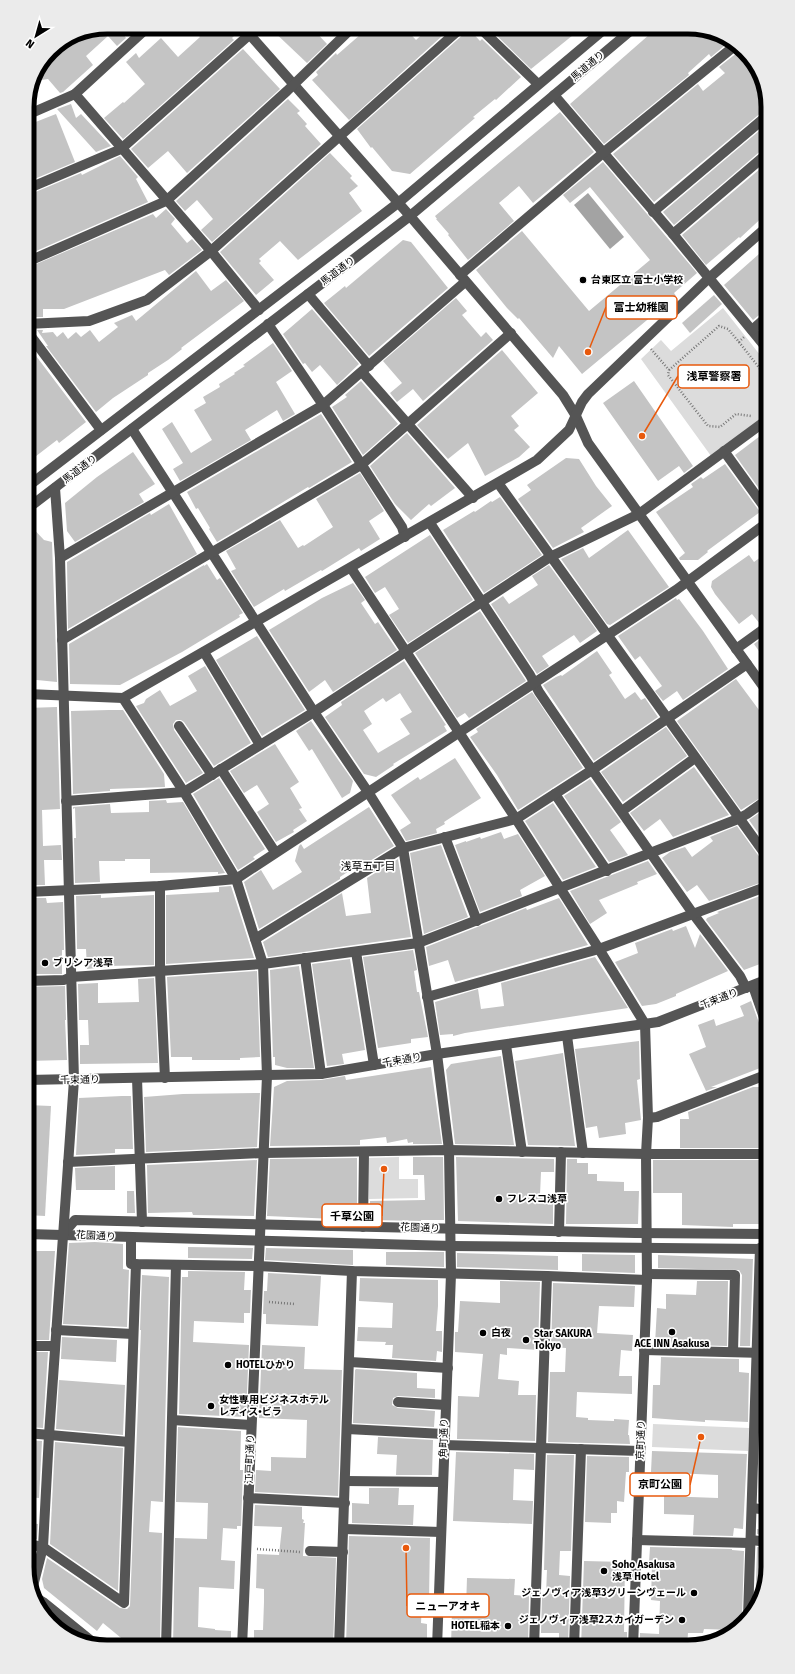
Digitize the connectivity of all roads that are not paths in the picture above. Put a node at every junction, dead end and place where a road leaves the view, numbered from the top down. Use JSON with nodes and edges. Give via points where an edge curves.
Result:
{"nodes":[{"id":1,"x":140,"y":34,"type":"edge"},
{"id":2,"x":244,"y":34,"type":"edge"},
{"id":3,"x":250,"y":34,"type":"edge"},
{"id":4,"x":346,"y":34,"type":"edge"},
{"id":5,"x":454,"y":34,"type":"edge"},
{"id":6,"x":486,"y":34,"type":"edge"},
{"id":7,"x":599,"y":34,"type":"edge"},
{"id":8,"x":627,"y":34,"type":"edge"},
{"id":9,"x":732,"y":48,"type":"edge"},
{"id":10,"x":294,"y":84,"type":"junction"},
{"id":11,"x":538,"y":84,"type":"junction"},
{"id":12,"x":75,"y":94,"type":"junction"},
{"id":13,"x":554,"y":95,"type":"junction"},
{"id":14,"x":34,"y":112,"type":"edge"},
{"id":15,"x":761,"y":121,"type":"edge"},
{"id":16,"x":340,"y":137,"type":"junction"},
{"id":17,"x":121,"y":149,"type":"junction"},
{"id":18,"x":603,"y":153,"type":"junction"},
{"id":19,"x":761,"y":159,"type":"edge"},
{"id":20,"x":34,"y":186,"type":"edge"},
{"id":21,"x":166,"y":201,"type":"junction"},
{"id":22,"x":398,"y":203,"type":"junction"},
{"id":23,"x":653,"y":212,"type":"junction"},
{"id":24,"x":410,"y":216,"type":"junction"},
{"id":25,"x":761,"y":232,"type":"edge"},
{"id":26,"x":672,"y":234,"type":"junction"},
{"id":27,"x":211,"y":251,"type":"junction"},
{"id":28,"x":34,"y":259,"type":"edge"},
{"id":29,"x":463,"y":278,"type":"junction"},
{"id":30,"x":708,"y":279,"type":"junction"},
{"id":31,"x":308,"y":294,"type":"junction"},
{"id":32,"x":259,"y":310,"type":"junction"},
{"id":33,"x":761,"y":322,"type":"edge"},
{"id":34,"x":34,"y":324,"type":"edge"},
{"id":35,"x":268,"y":324,"type":"junction"},
{"id":36,"x":752,"y":330,"type":"junction"},
{"id":37,"x":511,"y":334,"type":"junction"},
{"id":38,"x":34,"y":340,"type":"edge"},
{"id":39,"x":761,"y":341,"type":"edge"},
{"id":40,"x":366,"y":369,"type":"junction"},
{"id":41,"x":323,"y":405,"type":"junction"},
{"id":42,"x":576,"y":416,"type":"junction"},
{"id":43,"x":408,"y":424,"type":"junction"},
{"id":44,"x":761,"y":426,"type":"edge"},
{"id":45,"x":132,"y":429,"type":"junction"},
{"id":46,"x":101,"y":430,"type":"junction"},
{"id":47,"x":724,"y":451,"type":"junction"},
{"id":48,"x":361,"y":465,"type":"junction"},
{"id":49,"x":34,"y":482,"type":"edge"},
{"id":50,"x":498,"y":483,"type":"junction"},
{"id":51,"x":55,"y":488,"type":"junction"},
{"id":52,"x":173,"y":492,"type":"junction"},
{"id":53,"x":473,"y":498,"type":"junction"},
{"id":54,"x":761,"y":502,"type":"edge"},
{"id":55,"x":34,"y":503,"type":"edge"},
{"id":56,"x":638,"y":514,"type":"junction"},
{"id":57,"x":430,"y":523,"type":"junction"},
{"id":58,"x":761,"y":527,"type":"edge"},
{"id":59,"x":405,"y":537,"type":"junction"},
{"id":60,"x":212,"y":554,"type":"junction"},
{"id":61,"x":550,"y":557,"type":"junction"},
{"id":62,"x":60,"y":558,"type":"junction"},
{"id":63,"x":351,"y":568,"type":"junction"},
{"id":64,"x":687,"y":582,"type":"junction"},
{"id":65,"x":482,"y":602,"type":"junction"},
{"id":66,"x":257,"y":621,"type":"junction"},
{"id":67,"x":761,"y":631,"type":"edge"},
{"id":68,"x":607,"y":634,"type":"junction"},
{"id":69,"x":62,"y":640,"type":"junction"},
{"id":70,"x":736,"y":649,"type":"junction"},
{"id":71,"x":204,"y":652,"type":"junction"},
{"id":72,"x":406,"y":652,"type":"junction"},
{"id":73,"x":747,"y":664,"type":"junction"},
{"id":74,"x":535,"y":682,"type":"junction"},
{"id":75,"x":761,"y":683,"type":"edge"},
{"id":76,"x":34,"y":695,"type":"edge"},
{"id":77,"x":62,"y":697,"type":"junction"},
{"id":78,"x":123,"y":698,"type":"junction"},
{"id":79,"x":314,"y":712,"type":"junction"},
{"id":80,"x":668,"y":719,"type":"junction"},
{"id":81,"x":179,"y":726,"type":"dead end"},
{"id":82,"x":459,"y":732,"type":"junction"},
{"id":83,"x":260,"y":745,"type":"junction"},
{"id":84,"x":695,"y":758,"type":"junction"},
{"id":85,"x":221,"y":769,"type":"junction"},
{"id":86,"x":592,"y":770,"type":"junction"},
{"id":87,"x":212,"y":775,"type":"junction"},
{"id":88,"x":184,"y":792,"type":"junction"},
{"id":89,"x":368,"y":792,"type":"junction"},
{"id":90,"x":555,"y":794,"type":"junction"},
{"id":91,"x":66,"y":801,"type":"junction"},
{"id":92,"x":761,"y":804,"type":"edge"},
{"id":93,"x":622,"y":811,"type":"junction"},
{"id":94,"x":738,"y":819,"type":"junction"},
{"id":95,"x":516,"y":820,"type":"junction"},
{"id":96,"x":445,"y":837,"type":"junction"},
{"id":97,"x":403,"y":848,"type":"junction"},
{"id":98,"x":761,"y":849,"type":"edge"},
{"id":99,"x":275,"y":852,"type":"junction"},
{"id":100,"x":652,"y":853,"type":"junction"},
{"id":101,"x":606,"y":871,"type":"junction"},
{"id":102,"x":236,"y":879,"type":"junction"},
{"id":103,"x":160,"y":886,"type":"junction"},
{"id":104,"x":560,"y":889,"type":"junction"},
{"id":105,"x":761,"y":889,"type":"edge"},
{"id":106,"x":68,"y":890,"type":"junction"},
{"id":107,"x":34,"y":892,"type":"edge"},
{"id":108,"x":694,"y":915,"type":"junction"},
{"id":109,"x":477,"y":921,"type":"junction"},
{"id":110,"x":255,"y":939,"type":"junction"},
{"id":111,"x":418,"y":943,"type":"junction"},
{"id":112,"x":599,"y":949,"type":"junction"},
{"id":113,"x":356,"y":952,"type":"junction"},
{"id":114,"x":305,"y":958,"type":"junction"},
{"id":115,"x":263,"y":964,"type":"junction"},
{"id":116,"x":160,"y":971,"type":"junction"},
{"id":117,"x":71,"y":977,"type":"junction"},
{"id":118,"x":34,"y":981,"type":"edge"},
{"id":119,"x":761,"y":982,"type":"edge"},
{"id":120,"x":749,"y":987,"type":"junction"},
{"id":121,"x":427,"y":997,"type":"junction"},
{"id":122,"x":761,"y":1014,"type":"edge"},
{"id":123,"x":645,"y":1024,"type":"junction"},
{"id":124,"x":567,"y":1036,"type":"junction"},
{"id":125,"x":506,"y":1045,"type":"junction"},
{"id":126,"x":437,"y":1054,"type":"junction"},
{"id":127,"x":374,"y":1065,"type":"junction"},
{"id":128,"x":321,"y":1074,"type":"junction"},
{"id":129,"x":267,"y":1076,"type":"junction"},
{"id":130,"x":761,"y":1077,"type":"edge"},
{"id":131,"x":137,"y":1078,"type":"junction"},
{"id":132,"x":165,"y":1078,"type":"junction"},
{"id":133,"x":34,"y":1080,"type":"edge"},
{"id":134,"x":74,"y":1080,"type":"junction"},
{"id":135,"x":648,"y":1118,"type":"junction"},
{"id":136,"x":449,"y":1150,"type":"junction"},
{"id":137,"x":364,"y":1152,"type":"junction"},
{"id":138,"x":522,"y":1152,"type":"junction"},
{"id":139,"x":561,"y":1152,"type":"junction"},
{"id":140,"x":263,"y":1153,"type":"junction"},
{"id":141,"x":583,"y":1153,"type":"junction"},
{"id":142,"x":646,"y":1154,"type":"junction"},
{"id":143,"x":761,"y":1154,"type":"edge"},
{"id":144,"x":140,"y":1158,"type":"junction"},
{"id":145,"x":68,"y":1162,"type":"junction"},
{"id":146,"x":140,"y":1222,"type":"junction"},
{"id":147,"x":260,"y":1224,"type":"junction"},
{"id":148,"x":363,"y":1226,"type":"junction"},
{"id":149,"x":451,"y":1229,"type":"junction"},
{"id":150,"x":559,"y":1232,"type":"junction"},
{"id":151,"x":34,"y":1234,"type":"edge"},
{"id":152,"x":63,"y":1234,"type":"junction"},
{"id":153,"x":646,"y":1234,"type":"junction"},
{"id":154,"x":761,"y":1234,"type":"edge"},
{"id":155,"x":134,"y":1238,"type":"junction"},
{"id":156,"x":259,"y":1241,"type":"junction"},
{"id":157,"x":452,"y":1246,"type":"junction"},
{"id":158,"x":646,"y":1248,"type":"junction"},
{"id":159,"x":761,"y":1249,"type":"edge"},
{"id":160,"x":133,"y":1264,"type":"junction"},
{"id":161,"x":176,"y":1265,"type":"junction"},
{"id":162,"x":258,"y":1266,"type":"junction"},
{"id":163,"x":352,"y":1271,"type":"junction"},
{"id":164,"x":451,"y":1274,"type":"junction"},
{"id":165,"x":547,"y":1276,"type":"junction"},
{"id":166,"x":647,"y":1277,"type":"junction"},
{"id":167,"x":761,"y":1294,"type":"edge"},
{"id":168,"x":56,"y":1330,"type":"junction"},
{"id":169,"x":133,"y":1334,"type":"junction"},
{"id":170,"x":34,"y":1346,"type":"edge"},
{"id":171,"x":55,"y":1346,"type":"junction"},
{"id":172,"x":644,"y":1350,"type":"junction"},
{"id":173,"x":733,"y":1352,"type":"junction"},
{"id":174,"x":757,"y":1353,"type":"junction"},
{"id":175,"x":761,"y":1353,"type":"edge"},
{"id":176,"x":350,"y":1362,"type":"junction"},
{"id":177,"x":448,"y":1368,"type":"junction"},
{"id":178,"x":398,"y":1402,"type":"dead end"},
{"id":179,"x":446,"y":1404,"type":"junction"},
{"id":180,"x":172,"y":1420,"type":"junction"},
{"id":181,"x":251,"y":1425,"type":"junction"},
{"id":182,"x":348,"y":1429,"type":"junction"},
{"id":183,"x":34,"y":1434,"type":"edge"},
{"id":184,"x":444,"y":1434,"type":"junction"},
{"id":185,"x":49,"y":1435,"type":"junction"},
{"id":186,"x":129,"y":1442,"type":"junction"},
{"id":187,"x":444,"y":1445,"type":"junction"},
{"id":188,"x":542,"y":1448,"type":"junction"},
{"id":189,"x":581,"y":1449,"type":"junction"},
{"id":190,"x":640,"y":1451,"type":"junction"},
{"id":191,"x":346,"y":1481,"type":"junction"},
{"id":192,"x":443,"y":1482,"type":"junction"},
{"id":193,"x":248,"y":1498,"type":"junction"},
{"id":194,"x":345,"y":1503,"type":"junction"},
{"id":195,"x":752,"y":1508,"type":"junction"},
{"id":196,"x":761,"y":1509,"type":"edge"},
{"id":197,"x":344,"y":1528,"type":"junction"},
{"id":198,"x":441,"y":1532,"type":"junction"},
{"id":199,"x":637,"y":1540,"type":"junction"},
{"id":200,"x":750,"y":1541,"type":"junction"},
{"id":201,"x":761,"y":1542,"type":"edge"},
{"id":202,"x":34,"y":1545,"type":"edge"},
{"id":203,"x":43,"y":1547,"type":"junction"},
{"id":204,"x":310,"y":1550,"type":"road end"},
{"id":205,"x":343,"y":1552,"type":"junction"},
{"id":206,"x":35,"y":1578,"type":"edge"},
{"id":207,"x":753,"y":1601,"type":"edge"},
{"id":208,"x":43,"y":1602,"type":"edge"},
{"id":209,"x":86,"y":1637,"type":"edge"},
{"id":210,"x":166,"y":1640,"type":"edge"},
{"id":211,"x":242,"y":1640,"type":"edge"},
{"id":212,"x":340,"y":1640,"type":"edge"},
{"id":213,"x":437,"y":1640,"type":"edge"},
{"id":214,"x":534,"y":1640,"type":"edge"},
{"id":215,"x":574,"y":1640,"type":"edge"},
{"id":216,"x":633,"y":1640,"type":"edge"}],
"edges":[{"from":1,"to":12,"type":"street"},
{"from":2,"to":17,"type":"street"},
{"from":3,"to":10,"type":"street"},
{"from":4,"to":10,"type":"street"},
{"from":5,"to":16,"type":"street"},
{"from":6,"to":11,"type":"street"},
{"from":7,"to":11,"type":"street","name":"馬道通り"},
{"from":8,"to":13,"type":"street","name":"馬道通り"},
{"from":9,"to":18,"type":"street"},
{"from":10,"to":16,"type":"street"},
{"from":10,"to":21,"type":"street"},
{"from":11,"to":22,"type":"street","name":"馬道通り"},
{"from":12,"to":14,"type":"street"},
{"from":12,"to":17,"type":"street"},
{"from":13,"to":18,"type":"street"},
{"from":13,"to":24,"type":"street","name":"馬道通り"},
{"from":15,"to":23,"type":"street"},
{"from":16,"to":22,"type":"street"},
{"from":16,"to":27,"type":"street"},
{"from":17,"to":20,"type":"street"},
{"from":17,"to":21,"type":"street"},
{"from":18,"to":23,"type":"street"},
{"from":18,"to":29,"type":"street"},
{"from":19,"to":26,"type":"street"},
{"from":21,"to":27,"type":"street"},
{"from":21,"to":28,"type":"street"},
{"from":22,"to":24,"type":"street"},
{"from":22,"to":32,"type":"street","name":"馬道通り"},
{"from":23,"to":26,"type":"street"},
{"from":24,"to":29,"type":"street"},
{"from":24,"to":31,"type":"street","name":"馬道通り"},
{"from":25,"to":30,"type":"street"},
{"from":26,"to":30,"type":"street"},
{"from":27,"to":32,"type":"street"},
{"from":27,"to":34,"type":"street","via":[[147,300],[89,321]]},
{"from":29,"to":37,"type":"street"},
{"from":29,"to":40,"type":"street"},
{"from":30,"to":36,"type":"street"},
{"from":30,"to":42,"type":"street","via":[[588,394]]},
{"from":31,"to":35,"type":"street","name":"馬道通り"},
{"from":31,"to":40,"type":"street"},
{"from":32,"to":46,"type":"street","name":"馬道通り"},
{"from":33,"to":36,"type":"street"},
{"from":35,"to":41,"type":"street"},
{"from":35,"to":45,"type":"street","name":"馬道通り"},
{"from":36,"to":39,"type":"street"},
{"from":37,"to":42,"type":"street","via":[[563,395]]},
{"from":37,"to":43,"type":"street"},
{"from":38,"to":46,"type":"street"},
{"from":40,"to":41,"type":"street"},
{"from":40,"to":43,"type":"street"},
{"from":41,"to":48,"type":"street"},
{"from":41,"to":52,"type":"street"},
{"from":42,"to":50,"type":"street","via":[[569,430],[537,460]]},
{"from":42,"to":56,"type":"street","via":[[588,443]]},
{"from":43,"to":48,"type":"street"},
{"from":43,"to":53,"type":"street"},
{"from":44,"to":47,"type":"street"},
{"from":45,"to":51,"type":"street","name":"馬道通り"},
{"from":45,"to":52,"type":"street"},
{"from":46,"to":49,"type":"street","name":"馬道通り"},
{"from":47,"to":54,"type":"street"},
{"from":47,"to":56,"type":"street"},
{"from":48,"to":59,"type":"street","via":[[402,527]]},
{"from":48,"to":60,"type":"street"},
{"from":50,"to":53,"type":"street"},
{"from":50,"to":61,"type":"street"},
{"from":51,"to":55,"type":"street","name":"馬道通り"},
{"from":51,"to":62,"type":"street"},
{"from":52,"to":60,"type":"street"},
{"from":52,"to":62,"type":"street"},
{"from":53,"to":57,"type":"street"},
{"from":56,"to":61,"type":"street"},
{"from":56,"to":64,"type":"street"},
{"from":57,"to":59,"type":"street"},
{"from":57,"to":65,"type":"street"},
{"from":58,"to":64,"type":"street"},
{"from":59,"to":63,"type":"street"},
{"from":60,"to":66,"type":"street"},
{"from":60,"to":69,"type":"street"},
{"from":61,"to":65,"type":"street"},
{"from":61,"to":68,"type":"street"},
{"from":62,"to":69,"type":"street"},
{"from":63,"to":66,"type":"street"},
{"from":63,"to":72,"type":"street"},
{"from":64,"to":68,"type":"street"},
{"from":64,"to":70,"type":"street"},
{"from":65,"to":72,"type":"street"},
{"from":65,"to":74,"type":"street"},
{"from":66,"to":71,"type":"street"},
{"from":66,"to":79,"type":"street"},
{"from":67,"to":70,"type":"street"},
{"from":68,"to":74,"type":"street"},
{"from":68,"to":80,"type":"street"},
{"from":69,"to":77,"type":"street"},
{"from":70,"to":73,"type":"street"},
{"from":71,"to":78,"type":"street"},
{"from":71,"to":83,"type":"street"},
{"from":72,"to":79,"type":"street"},
{"from":72,"to":82,"type":"street"},
{"from":73,"to":75,"type":"street"},
{"from":73,"to":80,"type":"street"},
{"from":74,"to":82,"type":"street"},
{"from":74,"to":86,"type":"street","via":[[539,692]]},
{"from":76,"to":77,"type":"street"},
{"from":77,"to":78,"type":"street"},
{"from":77,"to":91,"type":"street"},
{"from":78,"to":88,"type":"street","name":"江戸町通り"},
{"from":79,"to":83,"type":"street"},
{"from":79,"to":89,"type":"street"},
{"from":80,"to":84,"type":"street"},
{"from":80,"to":86,"type":"street"},
{"from":81,"to":87,"type":"street"},
{"from":82,"to":89,"type":"street"},
{"from":82,"to":95,"type":"street"},
{"from":83,"to":85,"type":"street"},
{"from":84,"to":93,"type":"street"},
{"from":84,"to":94,"type":"street"},
{"from":85,"to":87,"type":"street"},
{"from":85,"to":99,"type":"street"},
{"from":86,"to":90,"type":"street"},
{"from":86,"to":93,"type":"street"},
{"from":87,"to":88,"type":"street"},
{"from":88,"to":91,"type":"street"},
{"from":88,"to":102,"type":"street","name":"江戸町通り"},
{"from":89,"to":97,"type":"street"},
{"from":89,"to":99,"type":"street"},
{"from":90,"to":95,"type":"street"},
{"from":90,"to":101,"type":"street"},
{"from":91,"to":106,"type":"street"},
{"from":92,"to":94,"type":"street"},
{"from":93,"to":100,"type":"street"},
{"from":94,"to":98,"type":"street"},
{"from":94,"to":100,"type":"street"},
{"from":95,"to":96,"type":"street"},
{"from":95,"to":104,"type":"street"},
{"from":96,"to":97,"type":"street"},
{"from":96,"to":109,"type":"street"},
{"from":97,"to":110,"type":"street"},
{"from":97,"to":111,"type":"street","name":"角町通り"},
{"from":99,"to":102,"type":"street"},
{"from":100,"to":101,"type":"street"},
{"from":100,"to":108,"type":"street"},
{"from":101,"to":104,"type":"street"},
{"from":102,"to":103,"type":"street"},
{"from":102,"to":110,"type":"street","name":"江戸町通り"},
{"from":103,"to":106,"type":"street"},
{"from":103,"to":116,"type":"street"},
{"from":104,"to":109,"type":"street"},
{"from":104,"to":112,"type":"street"},
{"from":105,"to":108,"type":"street"},
{"from":106,"to":107,"type":"street"},
{"from":106,"to":117,"type":"street"},
{"from":108,"to":112,"type":"street"},
{"from":108,"to":120,"type":"street"},
{"from":109,"to":111,"type":"street"},
{"from":110,"to":115,"type":"street","name":"江戸町通り"},
{"from":111,"to":113,"type":"street"},
{"from":111,"to":121,"type":"street","name":"角町通り"},
{"from":112,"to":121,"type":"street"},
{"from":112,"to":123,"type":"street"},
{"from":113,"to":114,"type":"street"},
{"from":113,"to":127,"type":"street"},
{"from":114,"to":115,"type":"street"},
{"from":114,"to":128,"type":"street"},
{"from":115,"to":116,"type":"street"},
{"from":115,"to":129,"type":"street","name":"江戸町通り"},
{"from":116,"to":117,"type":"street"},
{"from":116,"to":132,"type":"street"},
{"from":117,"to":118,"type":"street","via":[[64,980]]},
{"from":117,"to":134,"type":"street"},
{"from":119,"to":120,"type":"street","name":"千束通り"},
{"from":120,"to":122,"type":"street"},
{"from":120,"to":123,"type":"street","name":"千束通り","via":[[658,1022]]},
{"from":121,"to":126,"type":"street","name":"角町通り"},
{"from":123,"to":124,"type":"street","name":"千束通り"},
{"from":123,"to":135,"type":"street","name":"京町通り"},
{"from":124,"to":125,"type":"street","name":"千束通り"},
{"from":124,"to":141,"type":"street"},
{"from":125,"to":126,"type":"street","name":"千束通り"},
{"from":125,"to":138,"type":"street"},
{"from":126,"to":127,"type":"street","name":"千束通り"},
{"from":126,"to":136,"type":"street","name":"角町通り"},
{"from":127,"to":128,"type":"street","name":"千束通り"},
{"from":128,"to":129,"type":"street","name":"千束通り"},
{"from":129,"to":132,"type":"street","name":"千束通り"},
{"from":129,"to":140,"type":"street","name":"江戸町通り"},
{"from":130,"to":135,"type":"street","via":[[658,1117]]},
{"from":131,"to":132,"type":"street","name":"千束通り"},
{"from":131,"to":134,"type":"street","name":"千束通り"},
{"from":131,"to":144,"type":"street"},
{"from":133,"to":134,"type":"street","name":"千束通り"},
{"from":134,"to":145,"type":"street"},
{"from":135,"to":142,"type":"street","name":"京町通り"},
{"from":136,"to":137,"type":"street"},
{"from":136,"to":138,"type":"street"},
{"from":136,"to":149,"type":"street","name":"角町通り"},
{"from":137,"to":140,"type":"street"},
{"from":137,"to":148,"type":"street"},
{"from":138,"to":139,"type":"street"},
{"from":139,"to":141,"type":"street"},
{"from":139,"to":150,"type":"street"},
{"from":140,"to":144,"type":"street"},
{"from":140,"to":147,"type":"street","name":"江戸町通り"},
{"from":141,"to":142,"type":"street"},
{"from":142,"to":143,"type":"street"},
{"from":142,"to":153,"type":"street","name":"京町通り"},
{"from":144,"to":145,"type":"street"},
{"from":144,"to":146,"type":"street"},
{"from":145,"to":152,"type":"street"},
{"from":146,"to":147,"type":"street","name":"花園通り"},
{"from":146,"to":152,"type":"street","name":"花園通り","via":[[75,1220]]},
{"from":146,"to":155,"type":"street"},
{"from":147,"to":148,"type":"street","name":"花園通り"},
{"from":147,"to":156,"type":"street","name":"江戸町通り"},
{"from":148,"to":149,"type":"street","name":"花園通り"},
{"from":149,"to":150,"type":"street","name":"花園通り"},
{"from":149,"to":157,"type":"street","name":"角町通り"},
{"from":150,"to":153,"type":"street","name":"花園通り"},
{"from":151,"to":152,"type":"street"},
{"from":152,"to":155,"type":"street","name":"花園通り"},
{"from":152,"to":168,"type":"street"},
{"from":153,"to":154,"type":"street","name":"花園通り"},
{"from":153,"to":158,"type":"street","name":"京町通り"},
{"from":155,"to":156,"type":"street","name":"花園通り"},
{"from":155,"to":160,"type":"street"},
{"from":156,"to":157,"type":"street","name":"花園通り"},
{"from":156,"to":162,"type":"street","name":"江戸町通り"},
{"from":157,"to":158,"type":"street","name":"花園通り"},
{"from":157,"to":164,"type":"street","name":"角町通り"},
{"from":158,"to":159,"type":"street","name":"花園通り"},
{"from":158,"to":166,"type":"street","name":"京町通り"},
{"from":160,"to":161,"type":"street"},
{"from":160,"to":169,"type":"street"},
{"from":161,"to":162,"type":"street"},
{"from":161,"to":180,"type":"street"},
{"from":162,"to":163,"type":"street"},
{"from":162,"to":181,"type":"street","name":"江戸町通り"},
{"from":163,"to":164,"type":"street"},
{"from":163,"to":176,"type":"street"},
{"from":164,"to":165,"type":"street"},
{"from":164,"to":177,"type":"street","name":"角町通り"},
{"from":165,"to":166,"type":"street"},
{"from":165,"to":188,"type":"street"},
{"from":166,"to":172,"type":"street","name":"京町通り"},
{"from":166,"to":173,"type":"street","via":[[735,1275]]},
{"from":167,"to":174,"type":"street"},
{"from":168,"to":169,"type":"street"},
{"from":168,"to":171,"type":"street"},
{"from":169,"to":186,"type":"street"},
{"from":170,"to":171,"type":"street"},
{"from":171,"to":185,"type":"street"},
{"from":172,"to":173,"type":"street"},
{"from":172,"to":190,"type":"street","name":"京町通り"},
{"from":173,"to":174,"type":"street"},
{"from":174,"to":175,"type":"street"},
{"from":174,"to":195,"type":"street"},
{"from":176,"to":177,"type":"street"},
{"from":176,"to":182,"type":"street"},
{"from":177,"to":179,"type":"street","name":"角町通り"},
{"from":178,"to":179,"type":"street"},
{"from":179,"to":184,"type":"street","name":"角町通り"},
{"from":180,"to":181,"type":"street"},
{"from":180,"to":210,"type":"street"},
{"from":181,"to":193,"type":"street","name":"江戸町通り"},
{"from":182,"to":184,"type":"street"},
{"from":182,"to":191,"type":"street"},
{"from":183,"to":185,"type":"street"},
{"from":184,"to":187,"type":"street","name":"角町通り"},
{"from":185,"to":186,"type":"street"},
{"from":185,"to":203,"type":"street"},
{"from":186,"to":203,"type":"street","via":[[124,1604]]},
{"from":187,"to":188,"type":"street"},
{"from":187,"to":192,"type":"street","name":"角町通り"},
{"from":188,"to":189,"type":"street"},
{"from":188,"to":214,"type":"street"},
{"from":189,"to":190,"type":"street"},
{"from":189,"to":215,"type":"street"},
{"from":190,"to":199,"type":"street","name":"京町通り"},
{"from":191,"to":192,"type":"street"},
{"from":191,"to":194,"type":"street"},
{"from":192,"to":198,"type":"street","name":"角町通り"},
{"from":193,"to":194,"type":"street"},
{"from":193,"to":211,"type":"street","name":"江戸町通り"},
{"from":194,"to":197,"type":"street"},
{"from":195,"to":196,"type":"street"},
{"from":195,"to":200,"type":"street"},
{"from":197,"to":198,"type":"street"},
{"from":197,"to":205,"type":"street"},
{"from":198,"to":213,"type":"street","name":"角町通り"},
{"from":199,"to":200,"type":"street"},
{"from":199,"to":216,"type":"street","name":"京町通り"},
{"from":200,"to":201,"type":"street"},
{"from":200,"to":207,"type":"street"},
{"from":202,"to":203,"type":"street"},
{"from":203,"to":206,"type":"street"},
{"from":204,"to":205,"type":"street"},
{"from":205,"to":212,"type":"street"},
{"from":208,"to":209,"type":"street"}]}
